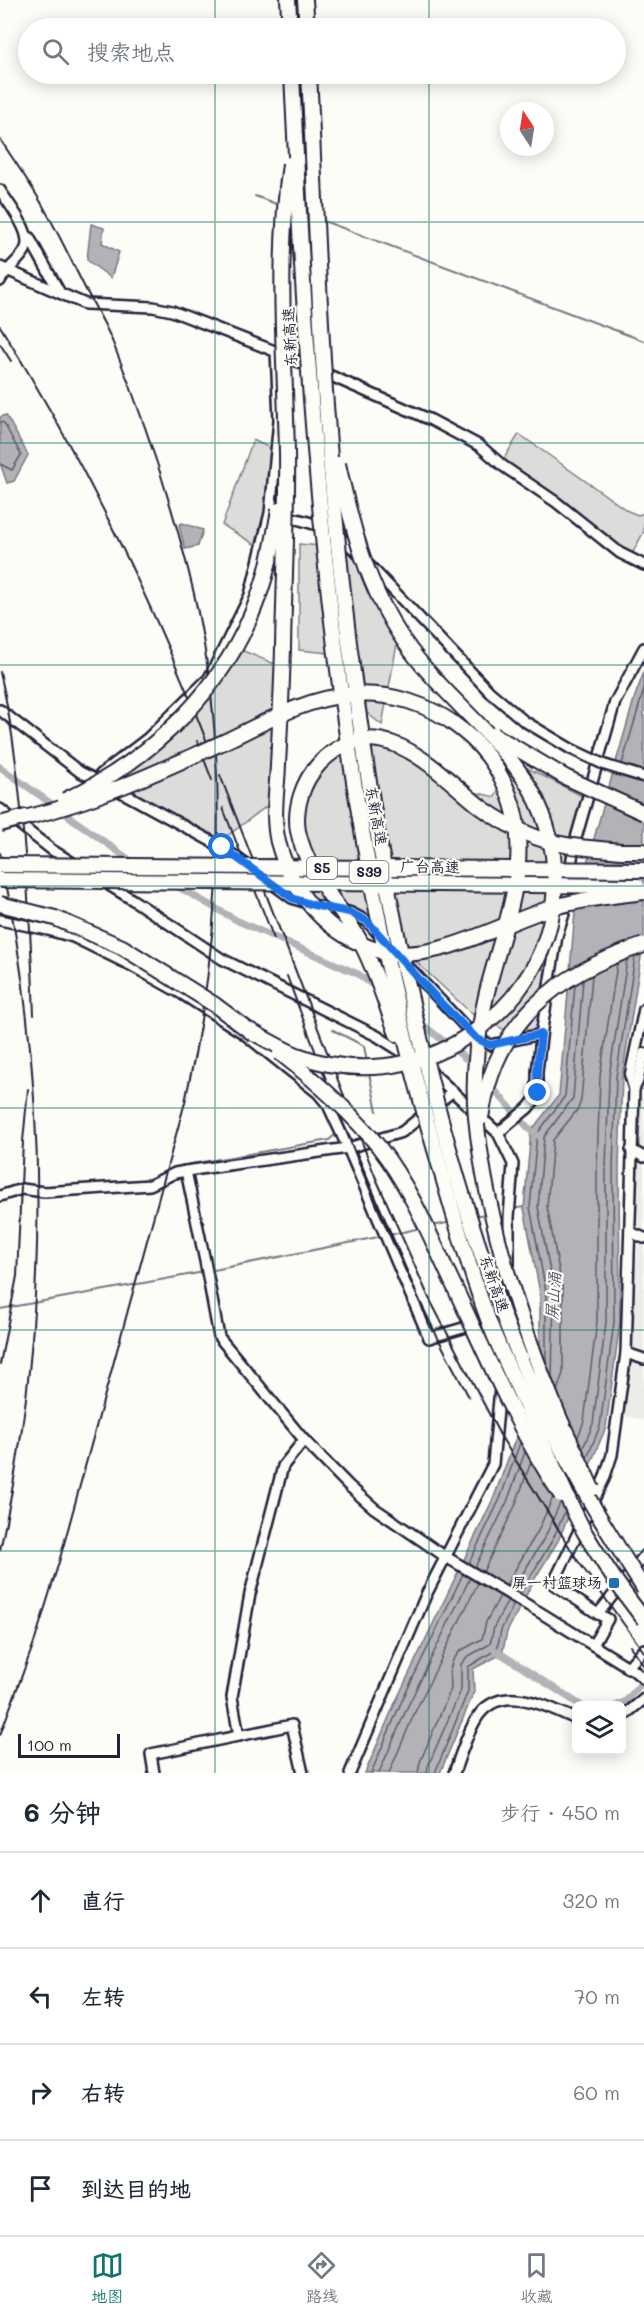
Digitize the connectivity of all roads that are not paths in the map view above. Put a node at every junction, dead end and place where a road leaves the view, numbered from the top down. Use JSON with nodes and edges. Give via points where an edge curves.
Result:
{"nodes":[{"id":1,"x":288,"y":0,"type":"edge"},
{"id":2,"x":305,"y":0,"type":"edge"},
{"id":3,"x":289,"y":18,"type":"edge"},
{"id":4,"x":306,"y":18,"type":"edge"},
{"id":5,"x":292,"y":84,"type":"edge"},
{"id":6,"x":310,"y":84,"type":"edge"},
{"id":7,"x":295,"y":135,"type":"junction"},
{"id":8,"x":0,"y":190,"type":"edge"},
{"id":9,"x":29,"y":237,"type":"junction"},
{"id":10,"x":3,"y":269,"type":"edge"},
{"id":11,"x":0,"y":281,"type":"edge"},
{"id":12,"x":60,"y":293,"type":"junction"},
{"id":13,"x":276,"y":351,"type":"junction"},
{"id":14,"x":326,"y":403,"type":"junction"},
{"id":15,"x":287,"y":467,"type":"junction"},
{"id":16,"x":270,"y":513,"type":"junction"},
{"id":17,"x":644,"y":565,"type":"edge"},
{"id":18,"x":644,"y":648,"type":"edge"},
{"id":19,"x":0,"y":710,"type":"edge"},
{"id":20,"x":473,"y":719,"type":"junction"},
{"id":21,"x":644,"y":777,"type":"edge"},
{"id":22,"x":94,"y":779,"type":"junction"},
{"id":23,"x":644,"y":813,"type":"edge"},
{"id":24,"x":1,"y":815,"type":"edge"},
{"id":25,"x":19,"y":819,"type":"junction"},
{"id":26,"x":644,"y":851,"type":"edge"},
{"id":27,"x":0,"y":866,"type":"edge"},
{"id":28,"x":644,"y":870,"type":"edge"},
{"id":29,"x":0,"y":880,"type":"edge"},
{"id":30,"x":644,"y":886,"type":"edge"},
{"id":31,"x":644,"y":892,"type":"edge"},
{"id":32,"x":0,"y":904,"type":"edge"},
{"id":33,"x":0,"y":920,"type":"edge"},
{"id":34,"x":644,"y":945,"type":"edge"},
{"id":35,"x":644,"y":1010,"type":"edge"},
{"id":36,"x":249,"y":1030,"type":"junction"},
{"id":37,"x":541,"y":1034,"type":"junction"},
{"id":38,"x":644,"y":1053,"type":"edge"},
{"id":39,"x":418,"y":1089,"type":"junction"},
{"id":40,"x":634,"y":1089,"type":"junction"},
{"id":41,"x":453,"y":1091,"type":"junction"},
{"id":42,"x":644,"y":1091,"type":"edge"},
{"id":43,"x":498,"y":1133,"type":"junction"},
{"id":44,"x":479,"y":1141,"type":"junction"},
{"id":45,"x":348,"y":1148,"type":"junction"},
{"id":46,"x":631,"y":1150,"type":"junction"},
{"id":47,"x":644,"y":1157,"type":"edge"},
{"id":48,"x":186,"y":1171,"type":"junction"},
{"id":49,"x":0,"y":1196,"type":"edge"},
{"id":50,"x":630,"y":1232,"type":"junction"},
{"id":51,"x":644,"y":1238,"type":"edge"},
{"id":52,"x":508,"y":1315,"type":"junction"},
{"id":53,"x":626,"y":1353,"type":"junction"},
{"id":54,"x":644,"y":1359,"type":"edge"},
{"id":55,"x":303,"y":1440,"type":"junction"},
{"id":56,"x":583,"y":1529,"type":"junction"},
{"id":57,"x":612,"y":1538,"type":"junction"},
{"id":58,"x":644,"y":1556,"type":"edge"},
{"id":59,"x":446,"y":1557,"type":"junction"},
{"id":60,"x":644,"y":1589,"type":"edge"},
{"id":61,"x":598,"y":1614,"type":"junction"},
{"id":62,"x":644,"y":1620,"type":"edge"},
{"id":63,"x":593,"y":1644,"type":"junction"},
{"id":64,"x":644,"y":1649,"type":"edge"},
{"id":65,"x":630,"y":1669,"type":"junction"},
{"id":66,"x":644,"y":1679,"type":"edge"},
{"id":67,"x":644,"y":1699,"type":"edge"},
{"id":68,"x":626,"y":1713,"type":"edge"},
{"id":69,"x":572,"y":1717,"type":"edge"},
{"id":70,"x":239,"y":1736,"type":"junction"},
{"id":71,"x":154,"y":1773,"type":"edge"},
{"id":72,"x":303,"y":1773,"type":"edge"},
{"id":73,"x":350,"y":1773,"type":"edge"},
{"id":74,"x":453,"y":1773,"type":"edge"}],
"edges":[{"from":1,"to":3,"type":"highway"},
{"from":2,"to":4,"type":"highway"},
{"from":5,"to":7,"type":"highway","name":"东新高速","number":"S39","bridge":true},
{"from":6,"to":14,"type":"highway","name":"东新高速","number":"S39","bridge":true},
{"from":7,"to":15,"type":"highway","bridge":true,"via":[[284,225]]},
{"from":7,"to":39,"type":"highway","name":"东新高速","number":"S39","bridge":true,"via":[[315,467],[337,673],[375,904]]},
{"from":8,"to":9,"type":"street"},
{"from":9,"to":10,"type":"street","via":[[23,254]]},
{"from":9,"to":12,"type":"street"},
{"from":10,"to":11,"type":"street"},
{"from":10,"to":12,"type":"street"},
{"from":12,"to":13,"type":"street","via":[[85,304],[172,310]]},
{"from":13,"to":16,"type":"street","via":[[279,420]]},
{"from":13,"to":17,"type":"street","via":[[458,433],[620,553]]},
{"from":14,"to":20,"type":"highway","bridge":true,"via":[[349,514],[372,584],[404,641],[437,683]]},
{"from":14,"to":57,"type":"highway","name":"东新高速","number":"S39","bridge":true,"via":[[355,692],[383,866],[421,1041],[444,1132],[499,1305],[553,1431]]},
{"from":15,"to":25,"type":"highway","bridge":true,"via":[[260,595],[218,677],[189,711],[117,771]]},
{"from":15,"to":31,"type":"highway","bridge":true,"via":[[275,822],[282,855],[309,906],[359,942],[405,953],[451,944],[552,907]]},
{"from":16,"to":21,"type":"street","bridge":true,"via":[[309,521],[346,540],[489,692],[524,721],[605,765]]},
{"from":16,"to":22,"type":"street","via":[[250,596],[209,678],[148,738]]},
{"from":18,"to":37,"type":"street","via":[[615,702],[574,845]]},
{"from":19,"to":22,"type":"street"},
{"from":20,"to":23,"type":"highway","bridge":true,"via":[[565,777]]},
{"from":20,"to":36,"type":"highway","bridge":true,"via":[[534,793],[552,847],[555,889],[551,923],[522,985],[482,1027],[455,1044],[434,1055],[386,1067],[325,1063],[296,1054]]},
{"from":22,"to":37,"type":"street","via":[[222,847],[292,898],[349,912],[367,921],[476,1038],[490,1045]]},
{"from":24,"to":25,"type":"highway","bridge":true},
{"from":24,"to":41,"type":"street","via":[[222,959],[378,1036],[433,1072]]},
{"from":25,"to":44,"type":"highway","bridge":true,"via":[[85,801],[327,698],[361,694],[395,698],[428,709],[458,726],[500,773],[512,802],[520,842],[515,891],[486,995],[478,1042],[474,1090]]},
{"from":26,"to":39,"type":"highway","bridge":true,"via":[[563,845],[528,834],[479,806],[426,760],[394,744],[377,740],[352,742],[325,758],[307,780],[299,800],[298,831],[320,883],[367,956]]},
{"from":27,"to":28,"type":"highway","name":"广台高速","number":"S5","bridge":true},
{"from":29,"to":30,"type":"highway","name":"广台高速","number":"S5","bridge":true},
{"from":32,"to":36,"type":"highway","bridge":true,"via":[[55,918],[122,947]]},
{"from":33,"to":45,"type":"street","via":[[64,935],[114,956],[182,993],[243,1033],[318,1093],[328,1105]]},
{"from":34,"to":44,"type":"highway","bridge":true,"via":[[564,981],[519,1022],[486,1089]]},
{"from":35,"to":40,"type":"street","via":[[630,1076]]},
{"from":36,"to":56,"type":"highway","bridge":true,"via":[[339,1103],[379,1148],[419,1211],[539,1463]]},
{"from":37,"to":43,"type":"street","via":[[535,1101]]},
{"from":38,"to":40,"type":"street"},
{"from":39,"to":56,"type":"highway","name":"东新高速","number":"S39","bridge":true,"via":[[491,1327]]},
{"from":40,"to":42,"type":"street"},
{"from":40,"to":46,"type":"street"},
{"from":41,"to":43,"type":"street"},
{"from":41,"to":45,"type":"street","via":[[402,1132]]},
{"from":43,"to":52,"type":"street","via":[[514,1170],[509,1217]]},
{"from":44,"to":57,"type":"highway","bridge":true,"via":[[495,1224],[525,1326]]},
{"from":45,"to":48,"type":"street"},
{"from":45,"to":52,"type":"street","via":[[429,1338]]},
{"from":46,"to":47,"type":"street"},
{"from":46,"to":50,"type":"street"},
{"from":48,"to":49,"type":"street","via":[[150,1185],[44,1192],[22,1189]]},
{"from":48,"to":55,"type":"street","via":[[219,1337]]},
{"from":50,"to":51,"type":"street"},
{"from":50,"to":53,"type":"street"},
{"from":52,"to":59,"type":"street","via":[[493,1464]]},
{"from":53,"to":54,"type":"street"},
{"from":53,"to":61,"type":"street","via":[[612,1455],[553,1584]]},
{"from":55,"to":59,"type":"street","via":[[374,1508]]},
{"from":55,"to":70,"type":"street","via":[[283,1466],[250,1594],[232,1697]]},
{"from":56,"to":62,"type":"highway","name":"东新高速","number":"S39","bridge":true},
{"from":57,"to":60,"type":"highway","name":"东新高速","number":"S39","bridge":true},
{"from":58,"to":61,"type":"street"},
{"from":59,"to":63,"type":"street"},
{"from":59,"to":73,"type":"street"},
{"from":61,"to":63,"type":"street","via":[[608,1619]]},
{"from":63,"to":65,"type":"street"},
{"from":64,"to":65,"type":"street"},
{"from":65,"to":66,"type":"street"},
{"from":67,"to":68,"type":"street"},
{"from":69,"to":74,"type":"street","via":[[526,1699],[499,1701],[475,1720]]},
{"from":70,"to":71,"type":"street","via":[[151,1754]]},
{"from":70,"to":72,"type":"street","via":[[292,1725]]}]}
